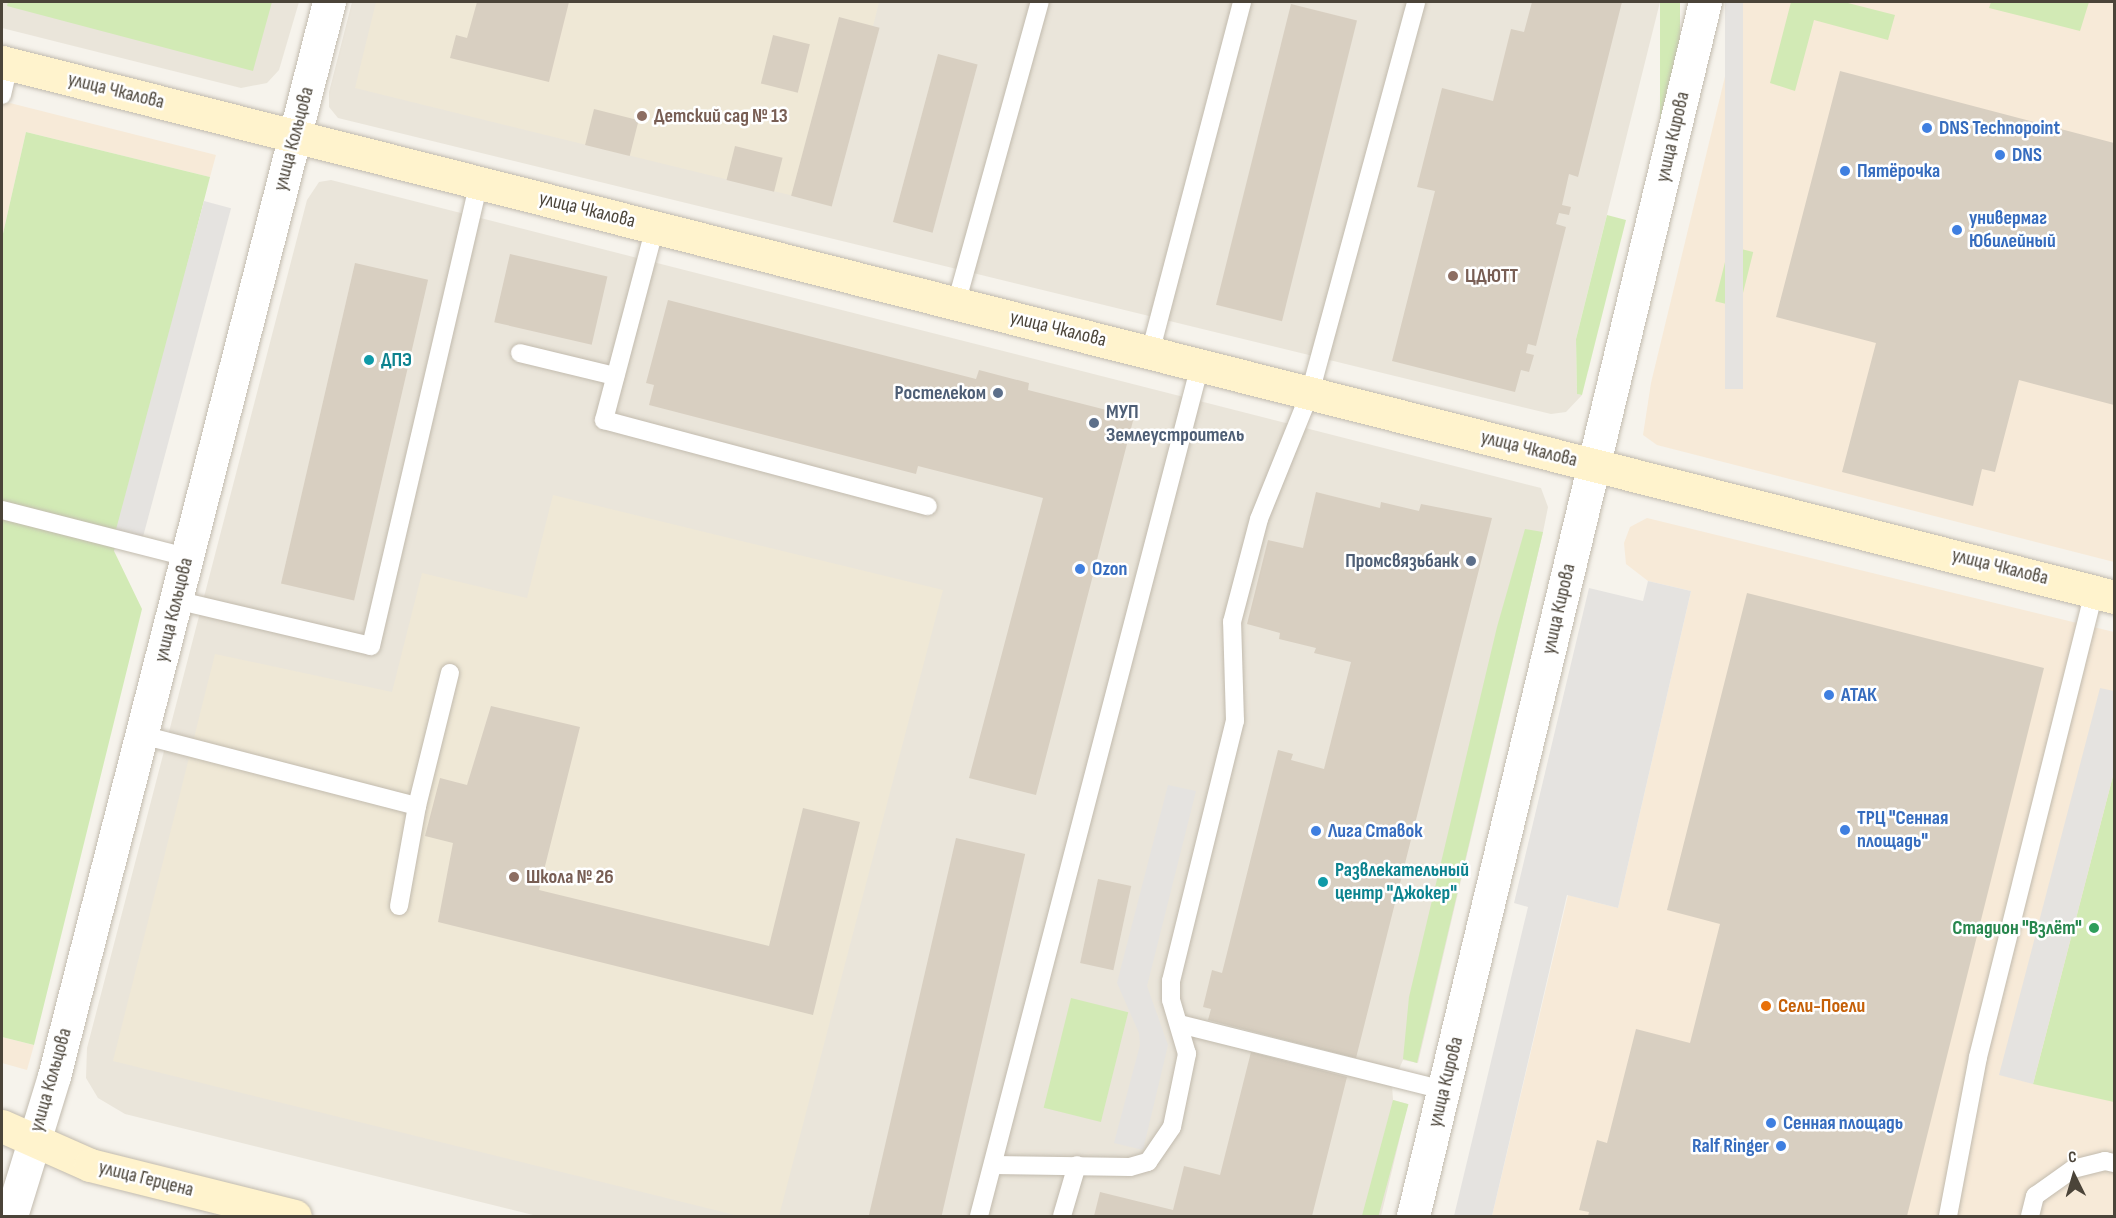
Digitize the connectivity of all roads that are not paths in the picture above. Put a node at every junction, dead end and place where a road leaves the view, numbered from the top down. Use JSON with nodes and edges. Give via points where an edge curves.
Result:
{"nodes":[{"id":1,"x":329,"y":2,"type":"edge"},
{"id":2,"x":1040,"y":2,"type":"edge"},
{"id":3,"x":1242,"y":2,"type":"edge"},
{"id":4,"x":1416,"y":2,"type":"edge"},
{"id":5,"x":1705,"y":2,"type":"edge"},
{"id":6,"x":5,"y":63,"type":"edge"},
{"id":7,"x":2,"y":95,"type":"edge"},
{"id":8,"x":295,"y":136,"type":"junction"},
{"id":9,"x":479,"y":183,"type":"junction"},
{"id":10,"x":655,"y":227,"type":"junction"},
{"id":11,"x":956,"y":304,"type":"junction"},
{"id":12,"x":520,"y":353,"type":"dead end"},
{"id":13,"x":1150,"y":353,"type":"junction"},
{"id":14,"x":1200,"y":365,"type":"junction"},
{"id":15,"x":615,"y":376,"type":"junction"},
{"id":16,"x":1310,"y":393,"type":"junction"},
{"id":17,"x":1593,"y":465,"type":"junction"},
{"id":18,"x":928,"y":506,"type":"dead end"},
{"id":19,"x":2,"y":510,"type":"edge"},
{"id":20,"x":187,"y":557,"type":"junction"},
{"id":21,"x":2104,"y":594,"type":"edge"},
{"id":22,"x":176,"y":600,"type":"junction"},
{"id":23,"x":450,"y":673,"type":"dead end"},
{"id":24,"x":141,"y":735,"type":"junction"},
{"id":25,"x":417,"y":806,"type":"junction"},
{"id":26,"x":399,"y":906,"type":"dead end"},
{"id":27,"x":1179,"y":1024,"type":"junction"},
{"id":28,"x":1444,"y":1090,"type":"junction"},
{"id":29,"x":2,"y":1126,"type":"edge"},
{"id":30,"x":35,"y":1140,"type":"junction"},
{"id":31,"x":2115,"y":1163,"type":"edge"},
{"id":32,"x":993,"y":1164,"type":"junction"},
{"id":33,"x":1077,"y":1165,"type":"junction"},
{"id":34,"x":11,"y":1216,"type":"edge"},
{"id":35,"x":295,"y":1216,"type":"edge"},
{"id":36,"x":979,"y":1216,"type":"edge"},
{"id":37,"x":1062,"y":1216,"type":"edge"},
{"id":38,"x":1413,"y":1216,"type":"edge"},
{"id":39,"x":1948,"y":1216,"type":"edge"},
{"id":40,"x":2030,"y":1216,"type":"edge"}],
"edges":[{"from":1,"to":8,"type":"street","name":"улица Кольцова"},
{"from":2,"to":11,"type":"lane"},
{"from":3,"to":13,"type":"lane"},
{"from":4,"to":16,"type":"lane"},
{"from":5,"to":17,"type":"street","name":"улица Кирова"},
{"from":6,"to":7,"type":"lane"},
{"from":6,"to":8,"type":"street","name":"улица Чкалова"},
{"from":8,"to":9,"type":"street","name":"улица Чкалова"},
{"from":8,"to":20,"type":"street","name":"улица Кольцова"},
{"from":9,"to":10,"type":"street","name":"улица Чкалова"},
{"from":9,"to":22,"type":"lane","via":[[371,646]]},
{"from":10,"to":11,"type":"street","name":"улица Чкалова"},
{"from":10,"to":15,"type":"lane"},
{"from":11,"to":13,"type":"street","name":"улица Чкалова"},
{"from":12,"to":15,"type":"lane"},
{"from":13,"to":14,"type":"street","name":"улица Чкалова"},
{"from":14,"to":16,"type":"street","name":"улица Чкалова"},
{"from":14,"to":32,"type":"lane"},
{"from":15,"to":18,"type":"lane","via":[[604,420]]},
{"from":16,"to":17,"type":"street","name":"улица Чкалова"},
{"from":16,"to":27,"type":"lane","via":[[1259,519],[1232,622],[1235,721],[1171,981],[1171,1000]]},
{"from":17,"to":21,"type":"street","name":"улица Чкалова"},
{"from":17,"to":28,"type":"street","name":"улица Кирова"},
{"from":19,"to":20,"type":"lane"},
{"from":20,"to":22,"type":"street","name":"улица Кольцова"},
{"from":21,"to":39,"type":"lane","via":[[1978,1057]]},
{"from":22,"to":24,"type":"street","name":"улица Кольцова"},
{"from":23,"to":25,"type":"lane"},
{"from":24,"to":25,"type":"lane"},
{"from":24,"to":30,"type":"street","name":"улица Кольцова"},
{"from":25,"to":26,"type":"lane"},
{"from":27,"to":28,"type":"lane"},
{"from":27,"to":33,"type":"lane","via":[[1186,1064],[1172,1127],[1148,1162],[1130,1167]]},
{"from":28,"to":38,"type":"street","name":"улица Кирова"},
{"from":29,"to":30,"type":"street","name":"улица Герцена"},
{"from":30,"to":34,"type":"street","name":"улица Кольцова"},
{"from":30,"to":35,"type":"street","name":"улица Герцена","via":[[90,1165]]},
{"from":31,"to":40,"type":"lane","via":[[2105,1161],[2073,1169],[2035,1196]]},
{"from":32,"to":33,"type":"lane"},
{"from":32,"to":36,"type":"lane"},
{"from":33,"to":37,"type":"lane"}]}
